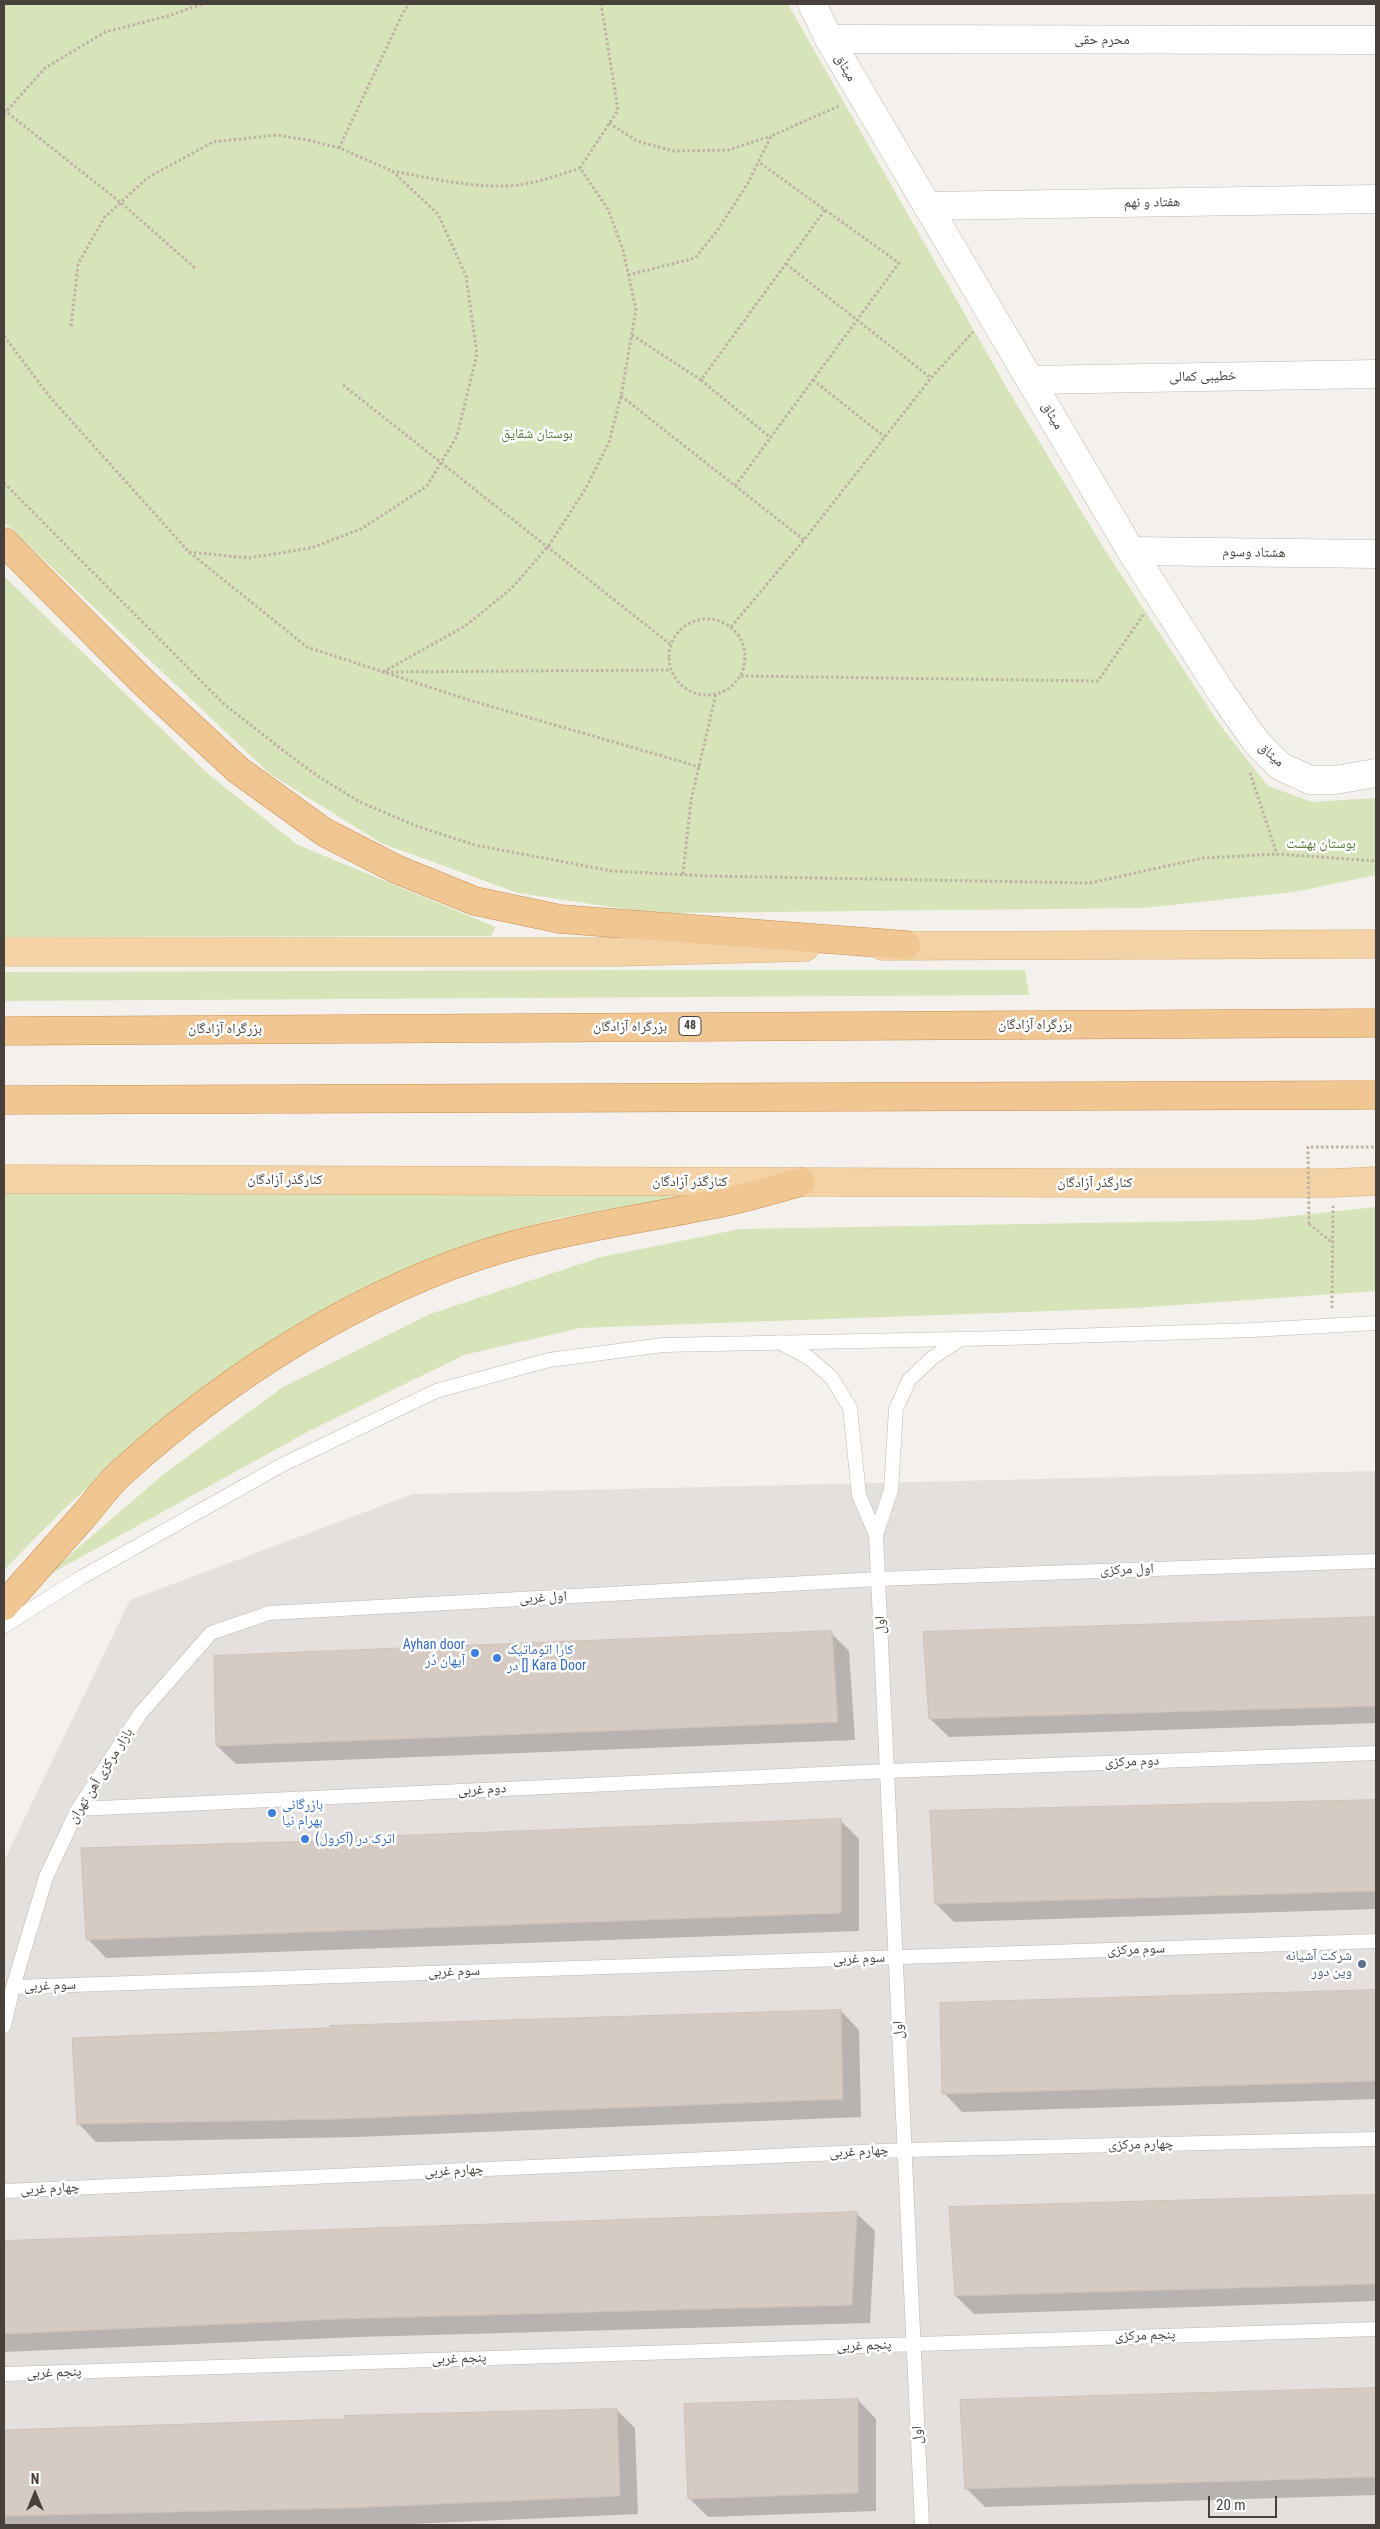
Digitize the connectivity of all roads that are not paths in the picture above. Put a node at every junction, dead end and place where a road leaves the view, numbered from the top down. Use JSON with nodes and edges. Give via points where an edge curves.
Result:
{"nodes":[{"id":1,"x":812,"y":4,"type":"edge"},
{"id":2,"x":829,"y":39,"type":"junction"},
{"id":3,"x":1376,"y":40,"type":"edge"},
{"id":4,"x":1376,"y":199,"type":"edge"},
{"id":5,"x":927,"y":206,"type":"junction"},
{"id":6,"x":1376,"y":374,"type":"edge"},
{"id":7,"x":1031,"y":380,"type":"junction"},
{"id":8,"x":4,"y":542,"type":"edge"},
{"id":9,"x":1131,"y":551,"type":"junction"},
{"id":10,"x":1376,"y":554,"type":"edge"},
{"id":11,"x":1376,"y":774,"type":"edge"},
{"id":12,"x":1376,"y":944,"type":"edge"},
{"id":13,"x":906,"y":945,"type":"junction"},
{"id":14,"x":4,"y":952,"type":"edge"},
{"id":15,"x":1376,"y":1023,"type":"edge"},
{"id":16,"x":4,"y":1031,"type":"edge"},
{"id":17,"x":1376,"y":1094,"type":"edge"},
{"id":18,"x":4,"y":1100,"type":"edge"},
{"id":19,"x":4,"y":1179,"type":"edge"},
{"id":20,"x":1376,"y":1181,"type":"edge"},
{"id":21,"x":801,"y":1182,"type":"junction"},
{"id":22,"x":1376,"y":1323,"type":"edge"},
{"id":23,"x":962,"y":1339,"type":"junction"},
{"id":24,"x":777,"y":1341,"type":"junction"},
{"id":25,"x":876,"y":1535,"type":"junction"},
{"id":26,"x":1376,"y":1561,"type":"edge"},
{"id":27,"x":878,"y":1579,"type":"junction"},
{"id":28,"x":4,"y":1606,"type":"edge"},
{"id":29,"x":4,"y":1626,"type":"edge"},
{"id":30,"x":211,"y":1633,"type":"joint"},
{"id":31,"x":1376,"y":1752,"type":"edge"},
{"id":32,"x":887,"y":1771,"type":"junction"},
{"id":33,"x":78,"y":1809,"type":"junction"},
{"id":34,"x":1376,"y":1942,"type":"edge"},
{"id":35,"x":896,"y":1958,"type":"junction"},
{"id":36,"x":13,"y":1987,"type":"junction"},
{"id":37,"x":4,"y":2026,"type":"edge"},
{"id":38,"x":1376,"y":2139,"type":"edge"},
{"id":39,"x":905,"y":2150,"type":"junction"},
{"id":40,"x":4,"y":2191,"type":"edge"},
{"id":41,"x":1376,"y":2329,"type":"edge"},
{"id":42,"x":914,"y":2344,"type":"junction"},
{"id":43,"x":4,"y":2374,"type":"edge"},
{"id":44,"x":922,"y":2525,"type":"edge"}],
"edges":[{"from":1,"to":2,"type":"street","name":"میثاق"},
{"from":2,"to":3,"type":"street","name":"محرم حقی"},
{"from":2,"to":5,"type":"street","name":"میثاق"},
{"from":4,"to":5,"type":"street","name":"هفتاد و نهم"},
{"from":5,"to":7,"type":"street","name":"میثاق"},
{"from":6,"to":7,"type":"street","name":"خطیبی کمالی"},
{"from":7,"to":9,"type":"street","name":"میثاق"},
{"from":8,"to":13,"type":"highway","via":[[143,682],[238,770],[324,832],[396,869],[475,901],[560,919]]},
{"from":9,"to":10,"type":"street","name":"هشتاد وسوم"},
{"from":9,"to":11,"type":"street","name":"میثاق","via":[[1257,743],[1280,766],[1310,780]]},
{"from":12,"to":13,"type":"main road"},
{"from":13,"to":14,"type":"main road","via":[[617,952]]},
{"from":15,"to":16,"type":"highway","name":"بزرگراه آزادگان","number":"48"},
{"from":17,"to":18,"type":"highway"},
{"from":19,"to":21,"type":"main road","name":"کنارگذر آزادگان"},
{"from":20,"to":21,"type":"main road","name":"کنارگذر آزادگان"},
{"from":21,"to":28,"type":"highway","via":[[712,1205],[616,1221],[498,1250],[428,1276],[356,1309],[292,1345],[241,1379],[120,1474]]},
{"from":22,"to":23,"type":"lane"},
{"from":23,"to":24,"type":"lane"},
{"from":23,"to":25,"type":"lane","name":"اول","via":[[932,1358],[909,1380],[896,1409],[891,1490]]},
{"from":24,"to":25,"type":"lane","name":"اول","via":[[808,1357],[832,1378],[850,1408],[859,1495]]},
{"from":24,"to":29,"type":"lane","via":[[663,1345],[549,1360],[436,1391],[282,1465],[82,1577]]},
{"from":25,"to":27,"type":"lane","name":"اول"},
{"from":26,"to":27,"type":"lane","name":"اول مرکزی"},
{"from":27,"to":30,"type":"lane","name":"اول غربی","via":[[269,1613]]},
{"from":27,"to":32,"type":"lane","name":"اول"},
{"from":30,"to":33,"type":"lane","name":"بازار مرکزی آهن تهران","via":[[140,1714]]},
{"from":31,"to":32,"type":"lane","name":"دوم مرکزی"},
{"from":32,"to":33,"type":"lane","name":"دوم غربی"},
{"from":32,"to":35,"type":"lane","name":"اول"},
{"from":33,"to":36,"type":"lane","name":"بازار مرکزی آهن تهران","via":[[46,1877]]},
{"from":34,"to":35,"type":"lane","name":"سوم مرکزی"},
{"from":35,"to":36,"type":"lane","name":"سوم غربی"},
{"from":35,"to":39,"type":"lane","name":"اول"},
{"from":36,"to":37,"type":"lane","name":"بازار مرکزی آهن تهران"},
{"from":38,"to":39,"type":"lane","name":"چهارم مرکزی"},
{"from":39,"to":40,"type":"lane","name":"چهارم غربی"},
{"from":39,"to":42,"type":"lane","name":"اول"},
{"from":41,"to":42,"type":"lane","name":"پنجم مرکزی"},
{"from":42,"to":43,"type":"lane","name":"پنجم غربی"},
{"from":42,"to":44,"type":"lane","name":"اول"}]}
